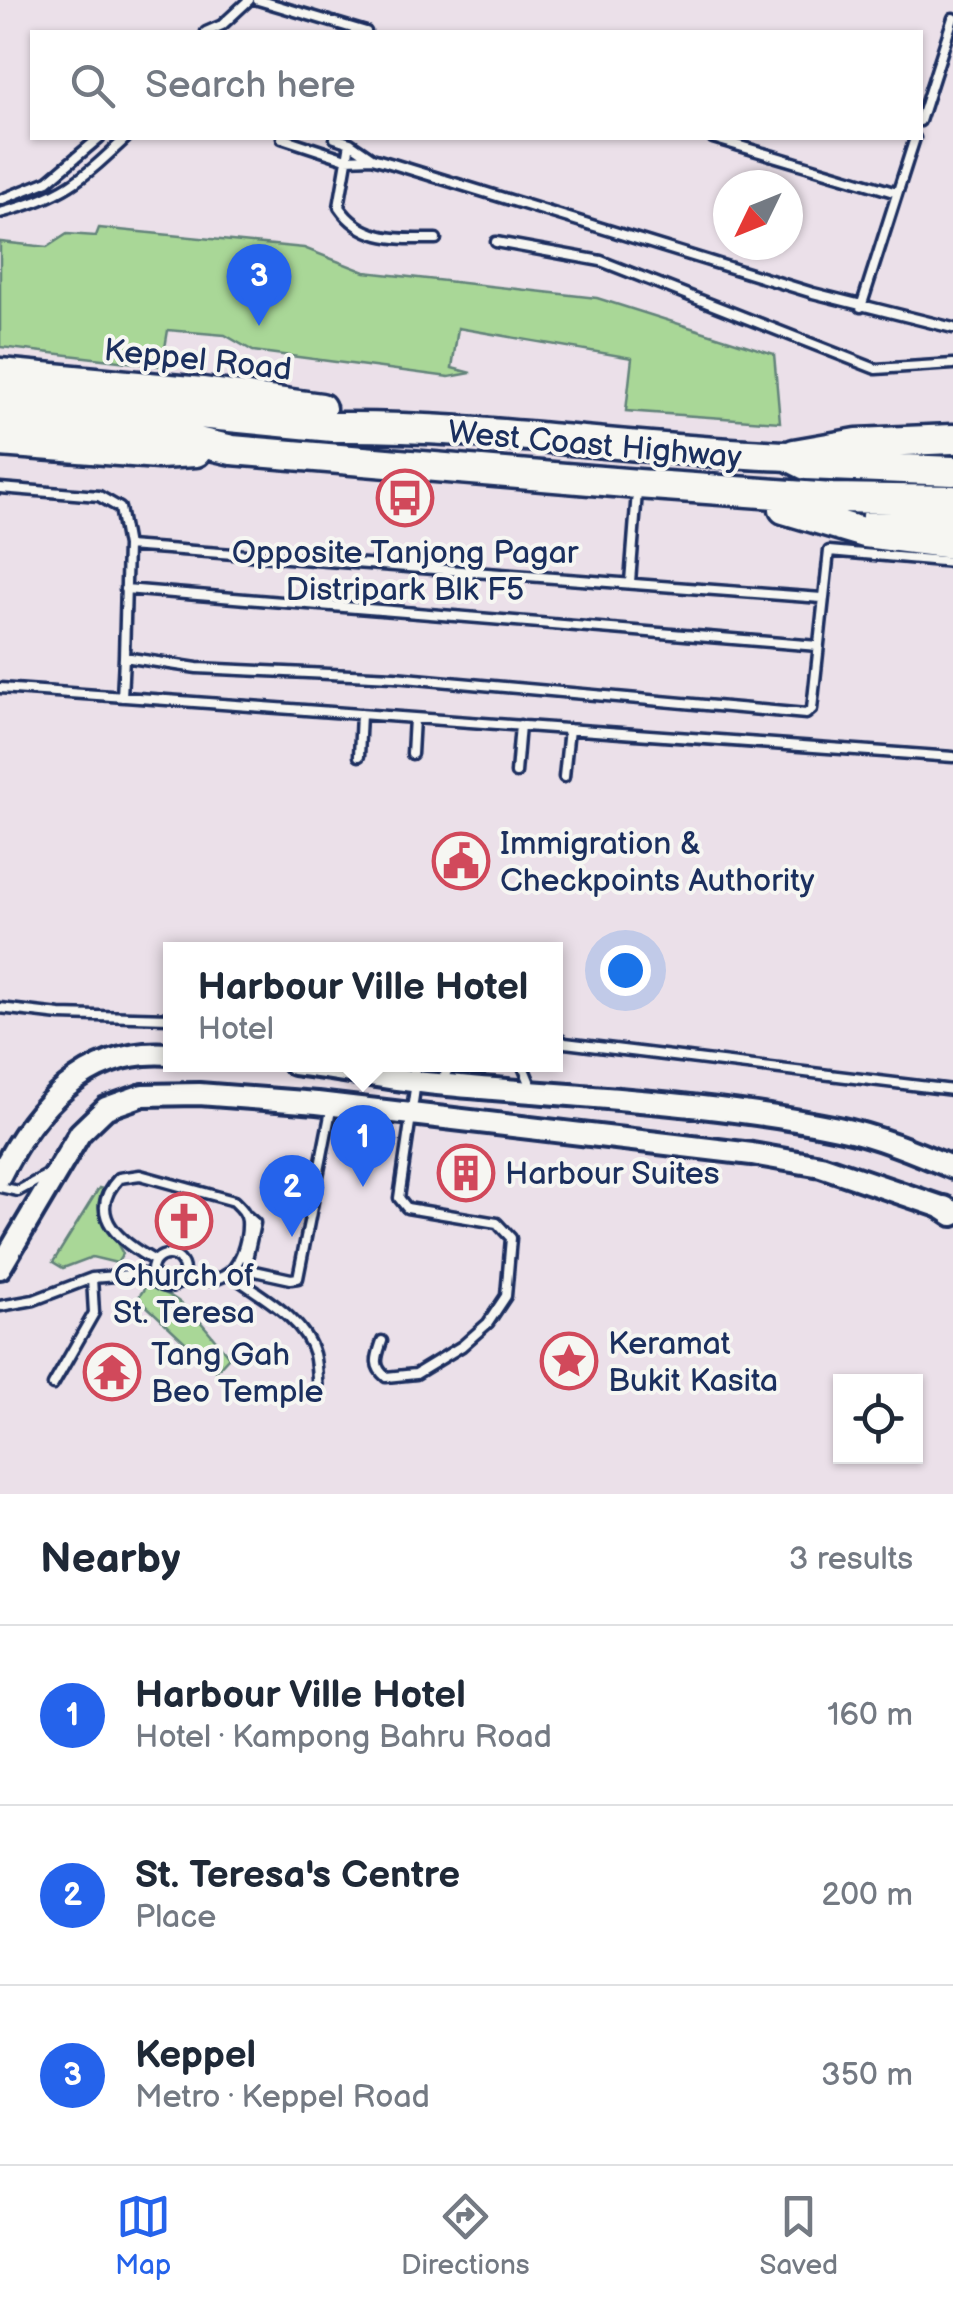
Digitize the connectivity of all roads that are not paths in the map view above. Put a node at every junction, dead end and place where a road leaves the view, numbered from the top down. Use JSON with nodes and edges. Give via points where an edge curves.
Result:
{"nodes":[{"id":1,"x":249,"y":0,"type":"edge"},
{"id":2,"x":258,"y":0,"type":"edge"},
{"id":3,"x":953,"y":18,"type":"edge"},
{"id":4,"x":220,"y":29,"type":"edge"},
{"id":5,"x":359,"y":30,"type":"edge"},
{"id":6,"x":923,"y":111,"type":"edge"},
{"id":7,"x":97,"y":140,"type":"edge"},
{"id":8,"x":124,"y":140,"type":"edge"},
{"id":9,"x":288,"y":140,"type":"edge"},
{"id":10,"x":341,"y":140,"type":"edge"},
{"id":11,"x":720,"y":140,"type":"edge"},
{"id":12,"x":914,"y":140,"type":"edge"},
{"id":13,"x":350,"y":143,"type":"junction"},
{"id":14,"x":372,"y":158,"type":"junction"},
{"id":15,"x":346,"y":159,"type":"junction"},
{"id":16,"x":897,"y":193,"type":"junction"},
{"id":17,"x":0,"y":200,"type":"edge"},
{"id":18,"x":0,"y":213,"type":"edge"},
{"id":19,"x":436,"y":238,"type":"dead end"},
{"id":20,"x":496,"y":242,"type":"dead end"},
{"id":21,"x":861,"y":308,"type":"junction"},
{"id":22,"x":953,"y":328,"type":"edge"},
{"id":23,"x":953,"y":364,"type":"edge"},
{"id":24,"x":0,"y":373,"type":"edge"},
{"id":25,"x":0,"y":395,"type":"edge"},
{"id":26,"x":0,"y":421,"type":"edge"},
{"id":27,"x":385,"y":426,"type":"junction"},
{"id":28,"x":953,"y":439,"type":"edge"},
{"id":29,"x":0,"y":442,"type":"edge"},
{"id":30,"x":232,"y":450,"type":"junction"},
{"id":31,"x":788,"y":456,"type":"junction"},
{"id":32,"x":953,"y":471,"type":"edge"},
{"id":33,"x":638,"y":484,"type":"junction"},
{"id":34,"x":0,"y":488,"type":"edge"},
{"id":35,"x":953,"y":500,"type":"edge"},
{"id":36,"x":784,"y":509,"type":"junction"},
{"id":37,"x":953,"y":522,"type":"edge"},
{"id":38,"x":953,"y":544,"type":"edge"},
{"id":39,"x":127,"y":546,"type":"junction"},
{"id":40,"x":953,"y":562,"type":"edge"},
{"id":41,"x":630,"y":582,"type":"junction"},
{"id":42,"x":125,"y":589,"type":"junction"},
{"id":43,"x":822,"y":598,"type":"junction"},
{"id":44,"x":818,"y":646,"type":"junction"},
{"id":45,"x":124,"y":658,"type":"junction"},
{"id":46,"x":0,"y":688,"type":"edge"},
{"id":47,"x":122,"y":696,"type":"junction"},
{"id":48,"x":361,"y":714,"type":"junction"},
{"id":49,"x":414,"y":718,"type":"junction"},
{"id":50,"x":520,"y":726,"type":"junction"},
{"id":51,"x":569,"y":729,"type":"junction"},
{"id":52,"x":412,"y":754,"type":"dead end"},
{"id":53,"x":359,"y":756,"type":"dead end"},
{"id":54,"x":953,"y":757,"type":"edge"},
{"id":55,"x":516,"y":773,"type":"dead end"},
{"id":56,"x":564,"y":777,"type":"dead end"},
{"id":57,"x":0,"y":1008,"type":"edge"},
{"id":58,"x":163,"y":1018,"type":"edge"},
{"id":59,"x":563,"y":1042,"type":"edge"},
{"id":60,"x":163,"y":1054,"type":"edge"},
{"id":61,"x":299,"y":1072,"type":"edge"},
{"id":62,"x":447,"y":1072,"type":"edge"},
{"id":63,"x":525,"y":1072,"type":"edge"},
{"id":64,"x":414,"y":1073,"type":"edge"},
{"id":65,"x":439,"y":1084,"type":"junction"},
{"id":66,"x":532,"y":1090,"type":"junction"},
{"id":67,"x":953,"y":1090,"type":"edge"},
{"id":68,"x":324,"y":1104,"type":"junction"},
{"id":69,"x":412,"y":1113,"type":"junction"},
{"id":70,"x":953,"y":1168,"type":"edge"},
{"id":71,"x":57,"y":1169,"type":"junction"},
{"id":72,"x":0,"y":1176,"type":"edge"},
{"id":73,"x":0,"y":1187,"type":"edge"},
{"id":74,"x":950,"y":1211,"type":"edge"},
{"id":75,"x":246,"y":1216,"type":"junction"},
{"id":76,"x":155,"y":1261,"type":"junction"},
{"id":77,"x":0,"y":1268,"type":"edge"},
{"id":78,"x":152,"y":1273,"type":"junction"},
{"id":79,"x":229,"y":1274,"type":"junction"},
{"id":80,"x":182,"y":1277,"type":"junction"},
{"id":81,"x":92,"y":1278,"type":"junction"},
{"id":82,"x":0,"y":1306,"type":"edge"},
{"id":83,"x":382,"y":1340,"type":"dead end"},
{"id":84,"x":54,"y":1385,"type":"dead end"},
{"id":85,"x":318,"y":1394,"type":"dead end"}],
"edges":[{"from":1,"to":4,"type":"lane"},
{"from":2,"to":5,"type":"lane"},
{"from":3,"to":6,"type":"lane"},
{"from":7,"to":17,"type":"lane","via":[[48,181]]},
{"from":8,"to":18,"type":"lane","via":[[70,187]]},
{"from":9,"to":15,"type":"lane"},
{"from":10,"to":13,"type":"lane"},
{"from":11,"to":16,"type":"lane"},
{"from":12,"to":16,"type":"lane"},
{"from":13,"to":14,"type":"lane"},
{"from":13,"to":15,"type":"lane"},
{"from":14,"to":15,"type":"lane"},
{"from":14,"to":21,"type":"lane"},
{"from":15,"to":19,"type":"lane","via":[[339,208],[350,222],[369,235]]},
{"from":16,"to":21,"type":"lane"},
{"from":20,"to":23,"type":"lane","via":[[601,260],[876,369]]},
{"from":21,"to":22,"type":"lane"},
{"from":24,"to":27,"type":"highway","name":"Keppel Road","via":[[252,398]]},
{"from":25,"to":27,"type":"highway","via":[[332,427]]},
{"from":26,"to":30,"type":"highway","via":[[162,434]]},
{"from":27,"to":31,"type":"highway","name":"West Coast Highway"},
{"from":28,"to":31,"type":"highway","via":[[857,443]]},
{"from":29,"to":30,"type":"highway","via":[[158,454]]},
{"from":30,"to":33,"type":"highway","name":"West Coast Highway"},
{"from":31,"to":32,"type":"highway","name":"West Coast Highway","via":[[806,465]]},
{"from":33,"to":35,"type":"highway","name":"West Coast Highway"},
{"from":33,"to":36,"type":"highway"},
{"from":33,"to":41,"type":"lane"},
{"from":34,"to":39,"type":"lane","via":[[99,496],[120,508]]},
{"from":36,"to":37,"type":"highway"},
{"from":36,"to":38,"type":"highway","via":[[865,533]]},
{"from":39,"to":41,"type":"lane"},
{"from":39,"to":42,"type":"lane"},
{"from":40,"to":43,"type":"lane","via":[[828,551]]},
{"from":41,"to":43,"type":"lane"},
{"from":42,"to":44,"type":"lane"},
{"from":42,"to":45,"type":"lane"},
{"from":43,"to":44,"type":"lane"},
{"from":44,"to":45,"type":"lane","via":[[812,709],[806,714]]},
{"from":45,"to":47,"type":"lane"},
{"from":46,"to":47,"type":"lane"},
{"from":47,"to":48,"type":"lane"},
{"from":48,"to":49,"type":"lane"},
{"from":48,"to":53,"type":"lane"},
{"from":49,"to":50,"type":"lane"},
{"from":49,"to":52,"type":"lane"},
{"from":50,"to":51,"type":"lane"},
{"from":50,"to":55,"type":"lane"},
{"from":51,"to":54,"type":"lane"},
{"from":51,"to":56,"type":"lane"},
{"from":57,"to":58,"type":"lane"},
{"from":59,"to":67,"type":"lane"},
{"from":60,"to":72,"type":"main road","via":[[135,1055],[76,1077],[32,1120]]},
{"from":61,"to":68,"type":"main road","via":[[300,1083]]},
{"from":62,"to":65,"type":"lane"},
{"from":63,"to":66,"type":"lane"},
{"from":64,"to":65,"type":"main road"},
{"from":64,"to":69,"type":"lane"},
{"from":65,"to":66,"type":"main road"},
{"from":66,"to":70,"type":"main road","via":[[840,1128]]},
{"from":68,"to":69,"type":"main road"},
{"from":68,"to":71,"type":"main road","via":[[143,1095],[92,1118]]},
{"from":68,"to":75,"type":"lane","via":[[298,1278],[250,1270],[255,1222]]},
{"from":69,"to":74,"type":"main road","via":[[805,1164]]},
{"from":69,"to":83,"type":"lane","via":[[402,1204],[506,1230],[506,1296],[462,1346],[416,1374],[386,1377],[378,1371]]},
{"from":71,"to":73,"type":"lane","via":[[28,1188]]},
{"from":71,"to":77,"type":"main road"},
{"from":75,"to":76,"type":"lane","via":[[234,1201],[209,1192],[124,1175],[108,1194],[109,1223],[128,1246]]},
{"from":75,"to":79,"type":"lane"},
{"from":76,"to":78,"type":"lane"},
{"from":76,"to":80,"type":"lane","via":[[174,1256],[184,1267]]},
{"from":78,"to":80,"type":"lane","via":[[164,1286]]},
{"from":78,"to":81,"type":"lane"},
{"from":79,"to":80,"type":"lane","via":[[208,1281]]},
{"from":79,"to":85,"type":"lane","via":[[306,1334]]},
{"from":81,"to":82,"type":"lane"},
{"from":81,"to":84,"type":"lane","via":[[94,1313]]}]}
